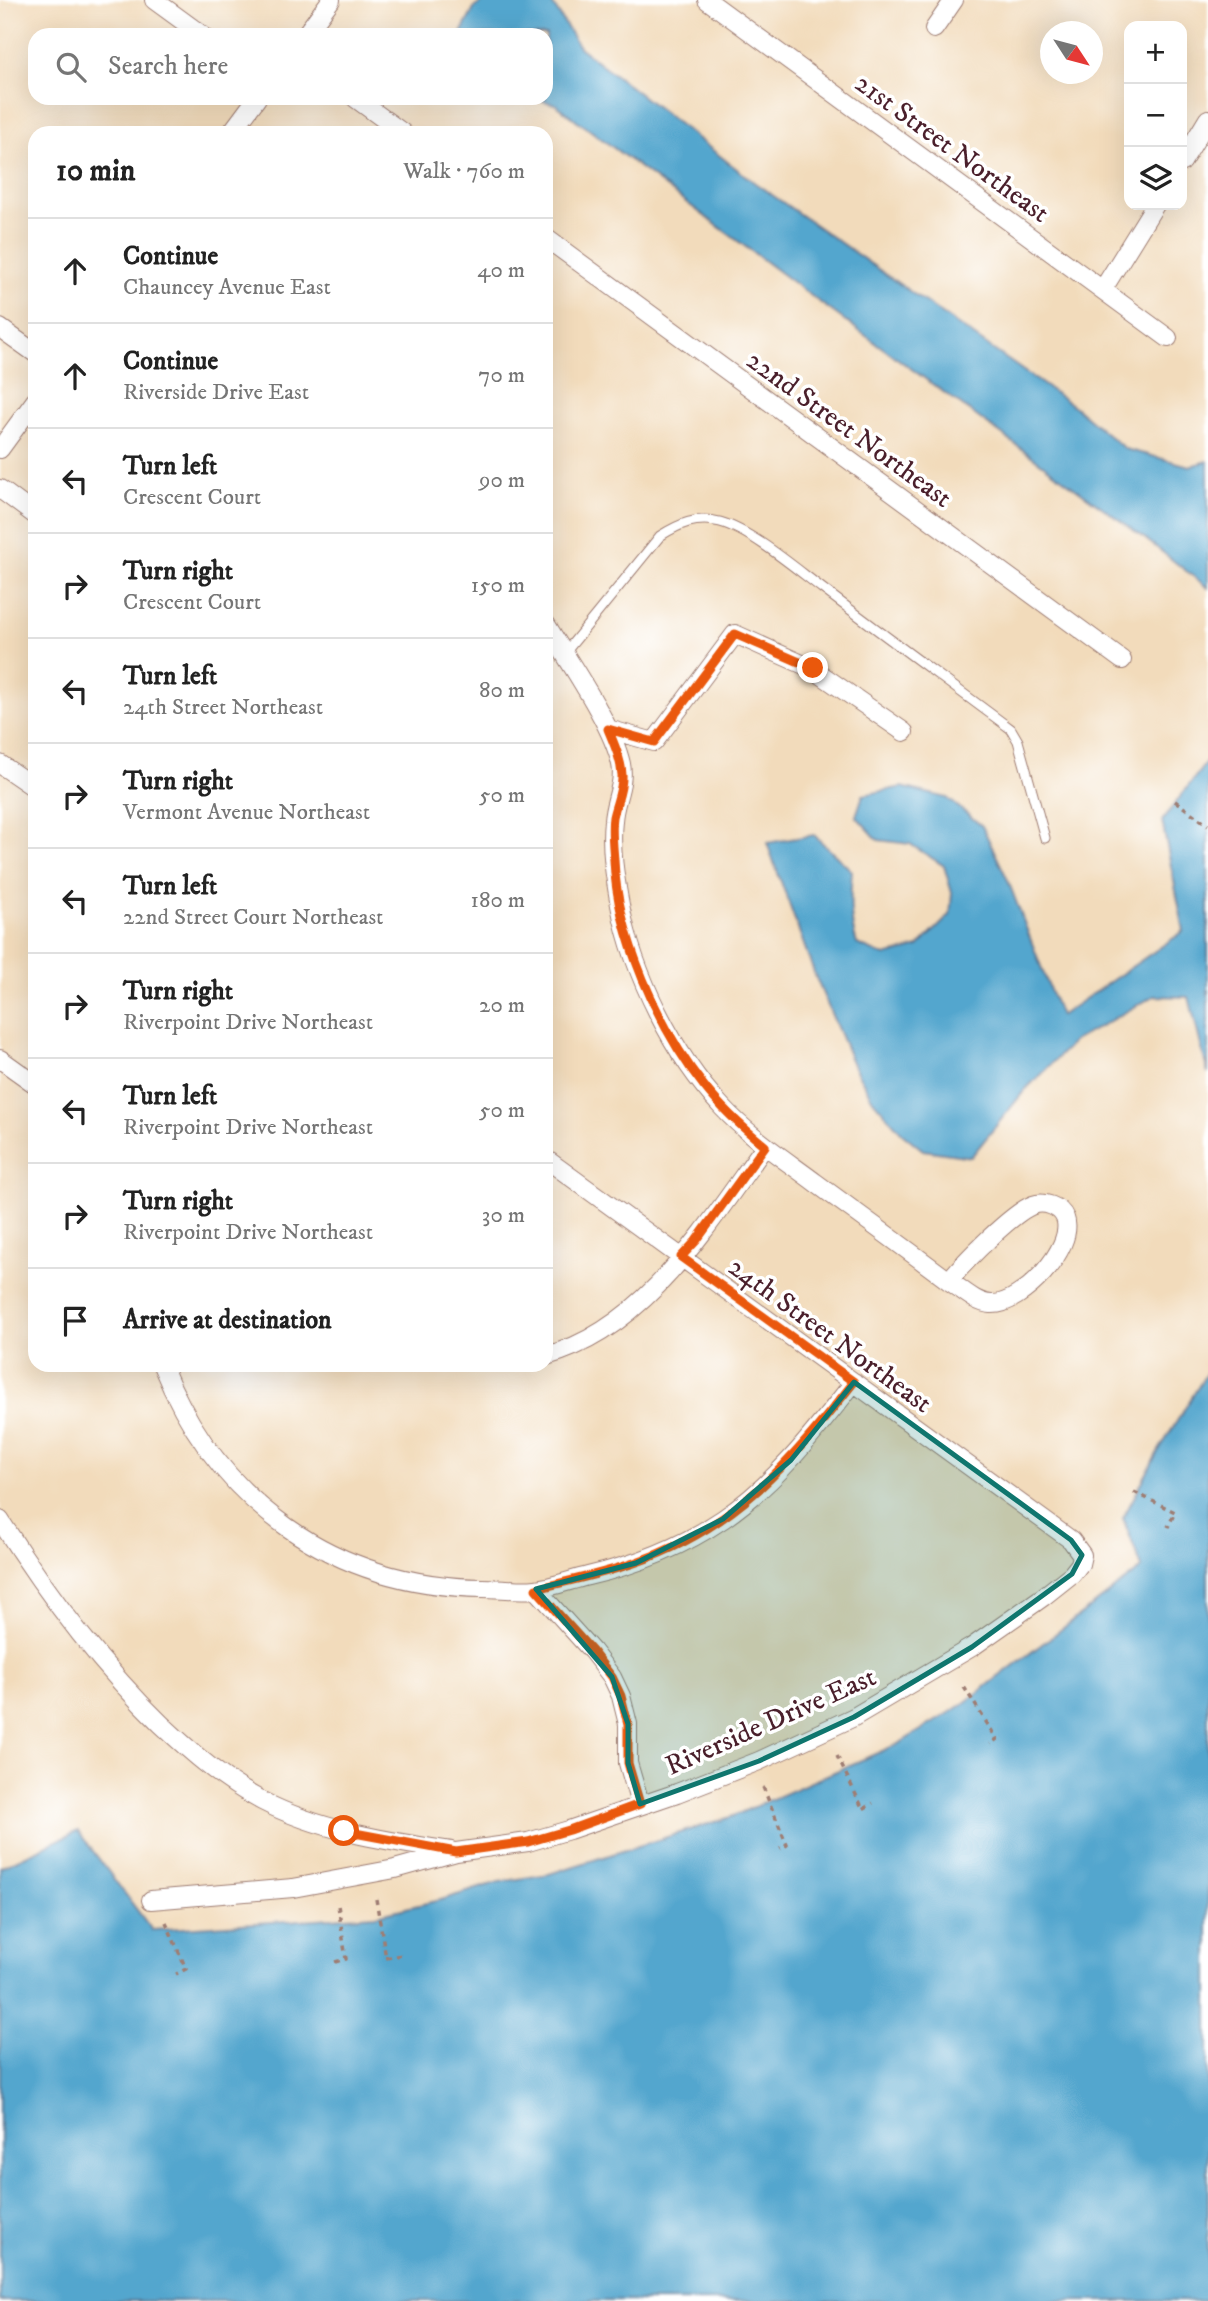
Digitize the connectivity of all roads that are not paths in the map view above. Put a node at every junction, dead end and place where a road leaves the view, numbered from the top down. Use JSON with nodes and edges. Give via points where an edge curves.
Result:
{"nodes":[{"id":1,"x":154,"y":0,"type":"edge"},
{"id":2,"x":331,"y":0,"type":"edge"},
{"id":3,"x":707,"y":0,"type":"edge"},
{"id":4,"x":954,"y":0,"type":"edge"},
{"id":5,"x":192,"y":28,"type":"edge"},
{"id":6,"x":310,"y":28,"type":"edge"},
{"id":7,"x":934,"y":29,"type":"dead end"},
{"id":8,"x":252,"y":105,"type":"edge"},
{"id":9,"x":365,"y":105,"type":"edge"},
{"id":10,"x":1208,"y":119,"type":"edge"},
{"id":11,"x":237,"y":126,"type":"edge"},
{"id":12,"x":393,"y":126,"type":"edge"},
{"id":13,"x":1187,"y":154,"type":"edge"},
{"id":14,"x":1152,"y":210,"type":"edge"},
{"id":15,"x":553,"y":243,"type":"edge"},
{"id":16,"x":1103,"y":289,"type":"junction"},
{"id":17,"x":0,"y":328,"type":"edge"},
{"id":18,"x":1168,"y":338,"type":"dead end"},
{"id":19,"x":28,"y":348,"type":"edge"},
{"id":20,"x":28,"y":411,"type":"edge"},
{"id":21,"x":0,"y":449,"type":"edge"},
{"id":22,"x":0,"y":489,"type":"edge"},
{"id":23,"x":28,"y":510,"type":"edge"},
{"id":24,"x":553,"y":636,"type":"edge"},
{"id":25,"x":564,"y":654,"type":"junction"},
{"id":26,"x":1122,"y":660,"type":"dead end"},
{"id":27,"x":608,"y":729,"type":"junction"},
{"id":28,"x":905,"y":732,"type":"dead end"},
{"id":29,"x":0,"y":764,"type":"edge"},
{"id":30,"x":28,"y":783,"type":"edge"},
{"id":31,"x":1045,"y":838,"type":"dead end"},
{"id":32,"x":0,"y":1059,"type":"edge"},
{"id":33,"x":28,"y":1079,"type":"edge"},
{"id":34,"x":765,"y":1146,"type":"junction"},
{"id":35,"x":553,"y":1164,"type":"edge"},
{"id":36,"x":681,"y":1257,"type":"junction"},
{"id":37,"x":949,"y":1280,"type":"junction"},
{"id":38,"x":553,"y":1354,"type":"edge"},
{"id":39,"x":165,"y":1372,"type":"edge"},
{"id":40,"x":854,"y":1382,"type":"junction"},
{"id":41,"x":0,"y":1520,"type":"edge"},
{"id":42,"x":1082,"y":1555,"type":"joint"},
{"id":43,"x":536,"y":1589,"type":"junction"},
{"id":44,"x":640,"y":1804,"type":"junction"},
{"id":45,"x":456,"y":1852,"type":"junction"},
{"id":46,"x":151,"y":1900,"type":"dead end"}],
"edges":[{"from":1,"to":5,"type":"street"},
{"from":2,"to":6,"type":"street"},
{"from":3,"to":16,"type":"street","name":"21st Street Northeast"},
{"from":4,"to":7,"type":"street"},
{"from":8,"to":11,"type":"street"},
{"from":9,"to":12,"type":"street"},
{"from":10,"to":13,"type":"street"},
{"from":14,"to":16,"type":"street"},
{"from":15,"to":26,"type":"street","name":"22nd Street Northeast"},
{"from":16,"to":18,"type":"street","name":"21st Street Northeast"},
{"from":17,"to":19,"type":"street"},
{"from":20,"to":21,"type":"street"},
{"from":22,"to":23,"type":"street"},
{"from":24,"to":25,"type":"street"},
{"from":25,"to":27,"type":"street"},
{"from":25,"to":31,"type":"lane","via":[[660,536],[680,523],[700,520],[740,530],[1011,729]]},
{"from":27,"to":28,"type":"street","via":[[654,742],[735,634],[813,668]]},
{"from":27,"to":34,"type":"street","via":[[621,763],[612,821],[614,864],[632,950],[688,1064],[722,1108]]},
{"from":29,"to":30,"type":"street"},
{"from":32,"to":33,"type":"street"},
{"from":34,"to":36,"type":"street"},
{"from":34,"to":37,"type":"street"},
{"from":35,"to":36,"type":"street","name":"24th Street Northeast"},
{"from":36,"to":38,"type":"street","via":[[621,1319],[593,1338]]},
{"from":36,"to":40,"type":"street","name":"24th Street Northeast"},
{"from":37,"to":37,"type":"street","via":[[1027,1207],[1041,1203],[1062,1212],[1066,1227],[1051,1262],[1014,1298],[1000,1304],[985,1303]]},
{"from":39,"to":43,"type":"street","via":[[202,1443],[243,1492],[298,1536],[362,1568],[426,1584]]},
{"from":40,"to":42,"type":"street","name":"24th Street Northeast","via":[[1071,1540]]},
{"from":40,"to":43,"type":"street","via":[[791,1460],[723,1519],[636,1563]]},
{"from":41,"to":45,"type":"street","via":[[45,1590],[95,1654],[201,1761],[264,1802],[301,1817],[380,1839]]},
{"from":42,"to":44,"type":"street","name":"Riverside Drive East","via":[[1072,1574],[1043,1597],[972,1647],[854,1717],[759,1761]]},
{"from":43,"to":44,"type":"street","via":[[612,1677],[628,1724],[628,1763]]},
{"from":44,"to":45,"type":"street","name":"Riverside Drive East","via":[[528,1842]]},
{"from":45,"to":46,"type":"street","name":"Riverside Drive East","via":[[293,1888]]}]}
